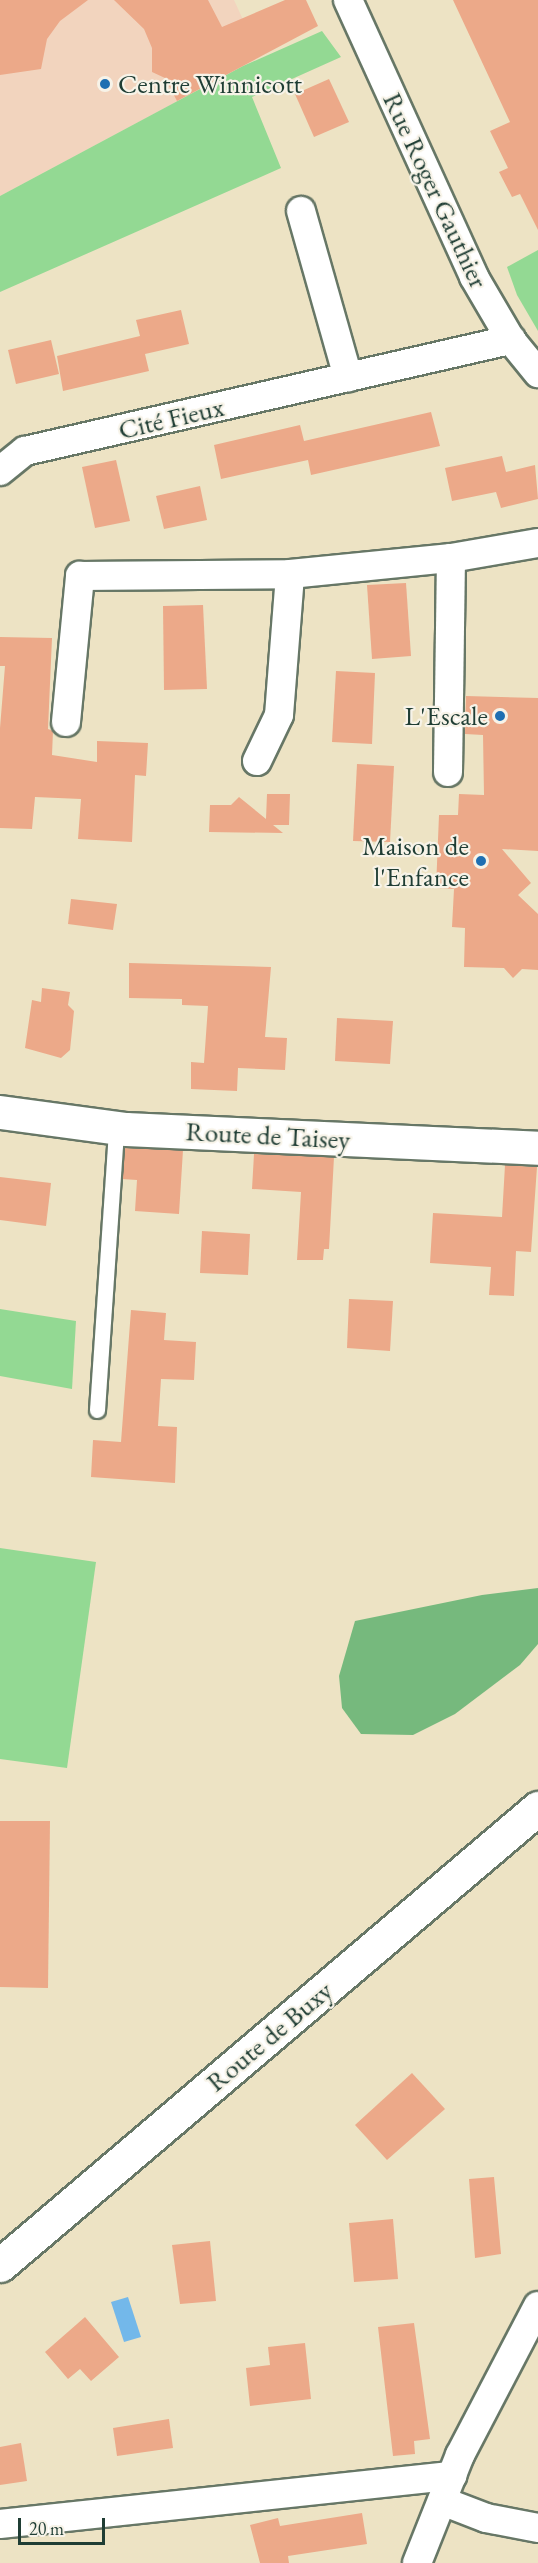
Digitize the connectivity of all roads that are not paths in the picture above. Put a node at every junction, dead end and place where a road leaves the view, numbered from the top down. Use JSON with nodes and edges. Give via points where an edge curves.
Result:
{"nodes":[{"id":1,"x":348,"y":0,"type":"edge"},
{"id":2,"x":302,"y":211,"type":"dead end"},
{"id":3,"x":511,"y":340,"type":"junction"},
{"id":4,"x":538,"y":373,"type":"edge"},
{"id":5,"x":348,"y":377,"type":"junction"},
{"id":6,"x":0,"y":471,"type":"edge"},
{"id":7,"x":538,"y":543,"type":"edge"},
{"id":8,"x":451,"y":558,"type":"junction"},
{"id":9,"x":290,"y":574,"type":"junction"},
{"id":10,"x":66,"y":722,"type":"dead end"},
{"id":11,"x":257,"y":761,"type":"dead end"},
{"id":12,"x":448,"y":772,"type":"dead end"},
{"id":13,"x":0,"y":1112,"type":"edge"},
{"id":14,"x":116,"y":1128,"type":"junction"},
{"id":15,"x":538,"y":1148,"type":"edge"},
{"id":16,"x":98,"y":1410,"type":"dead end"},
{"id":17,"x":538,"y":1808,"type":"edge"},
{"id":18,"x":0,"y":2265,"type":"edge"},
{"id":19,"x":538,"y":2306,"type":"edge"},
{"id":20,"x":447,"y":2488,"type":"junction"},
{"id":21,"x":0,"y":2524,"type":"edge"},
{"id":22,"x":538,"y":2528,"type":"edge"},
{"id":23,"x":417,"y":2563,"type":"edge"}],
"edges":[{"from":1,"to":3,"type":"street","name":"Rue Roger Gauthier","via":[[474,277]]},
{"from":2,"to":5,"type":"street"},
{"from":3,"to":4,"type":"street","name":"Rue Roger Gauthier"},
{"from":3,"to":5,"type":"street","name":"Cité Fieux"},
{"from":5,"to":6,"type":"street","name":"Cité Fieux","via":[[25,451]]},
{"from":7,"to":8,"type":"street"},
{"from":8,"to":9,"type":"street"},
{"from":8,"to":12,"type":"street"},
{"from":9,"to":10,"type":"street","via":[[80,576]]},
{"from":9,"to":11,"type":"street","via":[[279,715]]},
{"from":13,"to":14,"type":"main road","name":"Route de Taisey"},
{"from":14,"to":15,"type":"main road","name":"Route de Taisey"},
{"from":14,"to":16,"type":"lane"},
{"from":17,"to":18,"type":"main road","name":"Route de Buxy"},
{"from":19,"to":20,"type":"street","via":[[503,2366]]},
{"from":20,"to":21,"type":"street"},
{"from":20,"to":22,"type":"street","via":[[486,2518]]},
{"from":20,"to":23,"type":"street"}]}
